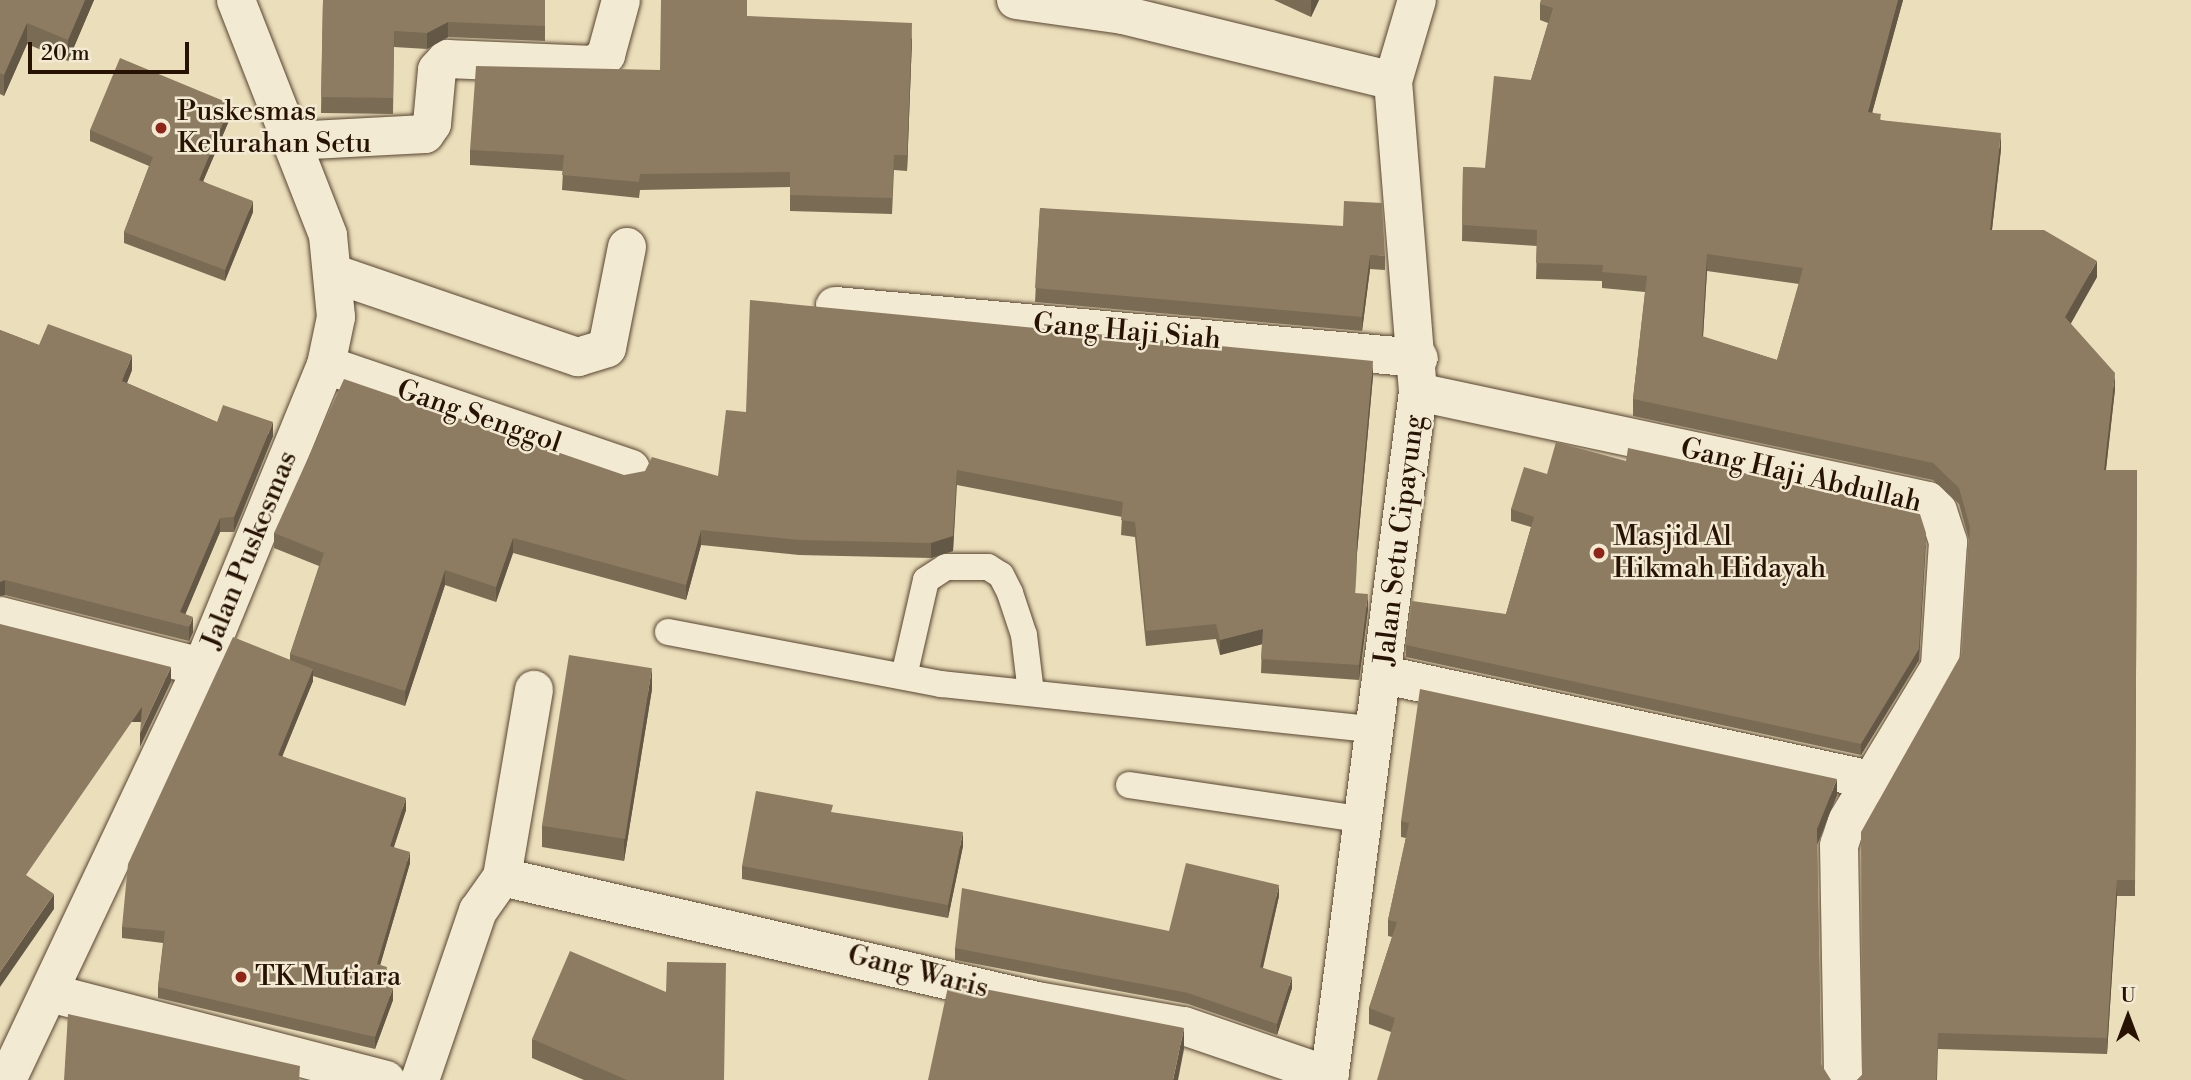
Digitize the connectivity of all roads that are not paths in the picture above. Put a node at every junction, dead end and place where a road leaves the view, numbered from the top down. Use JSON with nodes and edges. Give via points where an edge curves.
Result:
{"nodes":[{"id":1,"x":236,"y":0,"type":"edge"},
{"id":2,"x":621,"y":0,"type":"edge"},
{"id":3,"x":1016,"y":0,"type":"edge"},
{"id":4,"x":1417,"y":0,"type":"edge"},
{"id":5,"x":1124,"y":7,"type":"edge"},
{"id":6,"x":1393,"y":81,"type":"junction"},
{"id":7,"x":292,"y":141,"type":"junction"},
{"id":8,"x":626,"y":247,"type":"dead end"},
{"id":9,"x":335,"y":274,"type":"junction"},
{"id":10,"x":835,"y":306,"type":"edge"},
{"id":11,"x":326,"y":365,"type":"junction"},
{"id":12,"x":1418,"y":375,"type":"junction"},
{"id":13,"x":631,"y":469,"type":"dead end"},
{"id":14,"x":0,"y":616,"type":"edge"},
{"id":15,"x":668,"y":632,"type":"dead end"},
{"id":16,"x":202,"y":667,"type":"junction"},
{"id":17,"x":1384,"y":675,"type":"junction"},
{"id":18,"x":904,"y":676,"type":"junction"},
{"id":19,"x":534,"y":690,"type":"dead end"},
{"id":20,"x":1031,"y":693,"type":"junction"},
{"id":21,"x":1377,"y":730,"type":"junction"},
{"id":22,"x":1871,"y":780,"type":"junction"},
{"id":23,"x":1129,"y":785,"type":"dead end"},
{"id":24,"x":1365,"y":820,"type":"junction"},
{"id":25,"x":502,"y":877,"type":"junction"},
{"id":26,"x":50,"y":993,"type":"junction"},
{"id":27,"x":15,"y":1029,"type":"edge"},
{"id":28,"x":1329,"y":1078,"type":"edge"},
{"id":29,"x":6,"y":1080,"type":"edge"},
{"id":30,"x":386,"y":1080,"type":"edge"},
{"id":31,"x":419,"y":1080,"type":"edge"},
{"id":32,"x":1843,"y":1080,"type":"edge"}],
"edges":[{"from":1,"to":7,"type":"street","name":"Jalan Puskesmas"},
{"from":2,"to":7,"type":"street","via":[[606,55],[594,65],[447,58],[438,70],[432,124],[425,134]]},
{"from":3,"to":5,"type":"street"},
{"from":4,"to":6,"type":"street","name":"Jalan Setu Cipayung"},
{"from":5,"to":6,"type":"street"},
{"from":6,"to":12,"type":"street","name":"Jalan Setu Cipayung"},
{"from":7,"to":9,"type":"street","name":"Jalan Puskesmas","via":[[328,235]]},
{"from":8,"to":9,"type":"street","via":[[607,348],[578,357]]},
{"from":9,"to":11,"type":"street","name":"Jalan Puskesmas","via":[[336,317]]},
{"from":10,"to":12,"type":"street","name":"Gang Haji Siah"},
{"from":11,"to":13,"type":"street","name":"Gang Senggol"},
{"from":11,"to":16,"type":"street","name":"Jalan Puskesmas"},
{"from":12,"to":17,"type":"street","name":"Jalan Setu Cipayung"},
{"from":12,"to":22,"type":"street","name":"Gang Haji Abdullah","via":[[1928,502],[1938,511],[1948,542],[1945,647],[1932,686]]},
{"from":14,"to":16,"type":"street"},
{"from":15,"to":18,"type":"lane"},
{"from":16,"to":26,"type":"street","name":"Jalan Puskesmas"},
{"from":17,"to":21,"type":"street","name":"Jalan Setu Cipayung"},
{"from":17,"to":22,"type":"street"},
{"from":18,"to":20,"type":"lane"},
{"from":18,"to":20,"type":"lane","via":[[926,580],[946,566],[988,567],[1001,575],[1014,604]]},
{"from":19,"to":25,"type":"street"},
{"from":20,"to":21,"type":"lane"},
{"from":21,"to":24,"type":"street","name":"Jalan Setu Cipayung"},
{"from":22,"to":32,"type":"street","via":[[1839,845]]},
{"from":23,"to":24,"type":"lane"},
{"from":24,"to":28,"type":"street","name":"Jalan Setu Cipayung"},
{"from":25,"to":28,"type":"street","name":"Gang Waris","via":[[1037,1001],[1184,1026]]},
{"from":25,"to":31,"type":"street","via":[[478,911]]},
{"from":26,"to":27,"type":"street","name":"Jalan Puskesmas"},
{"from":26,"to":30,"type":"street"},
{"from":27,"to":29,"type":"street","name":"Jalan Puskesmas"}]}
